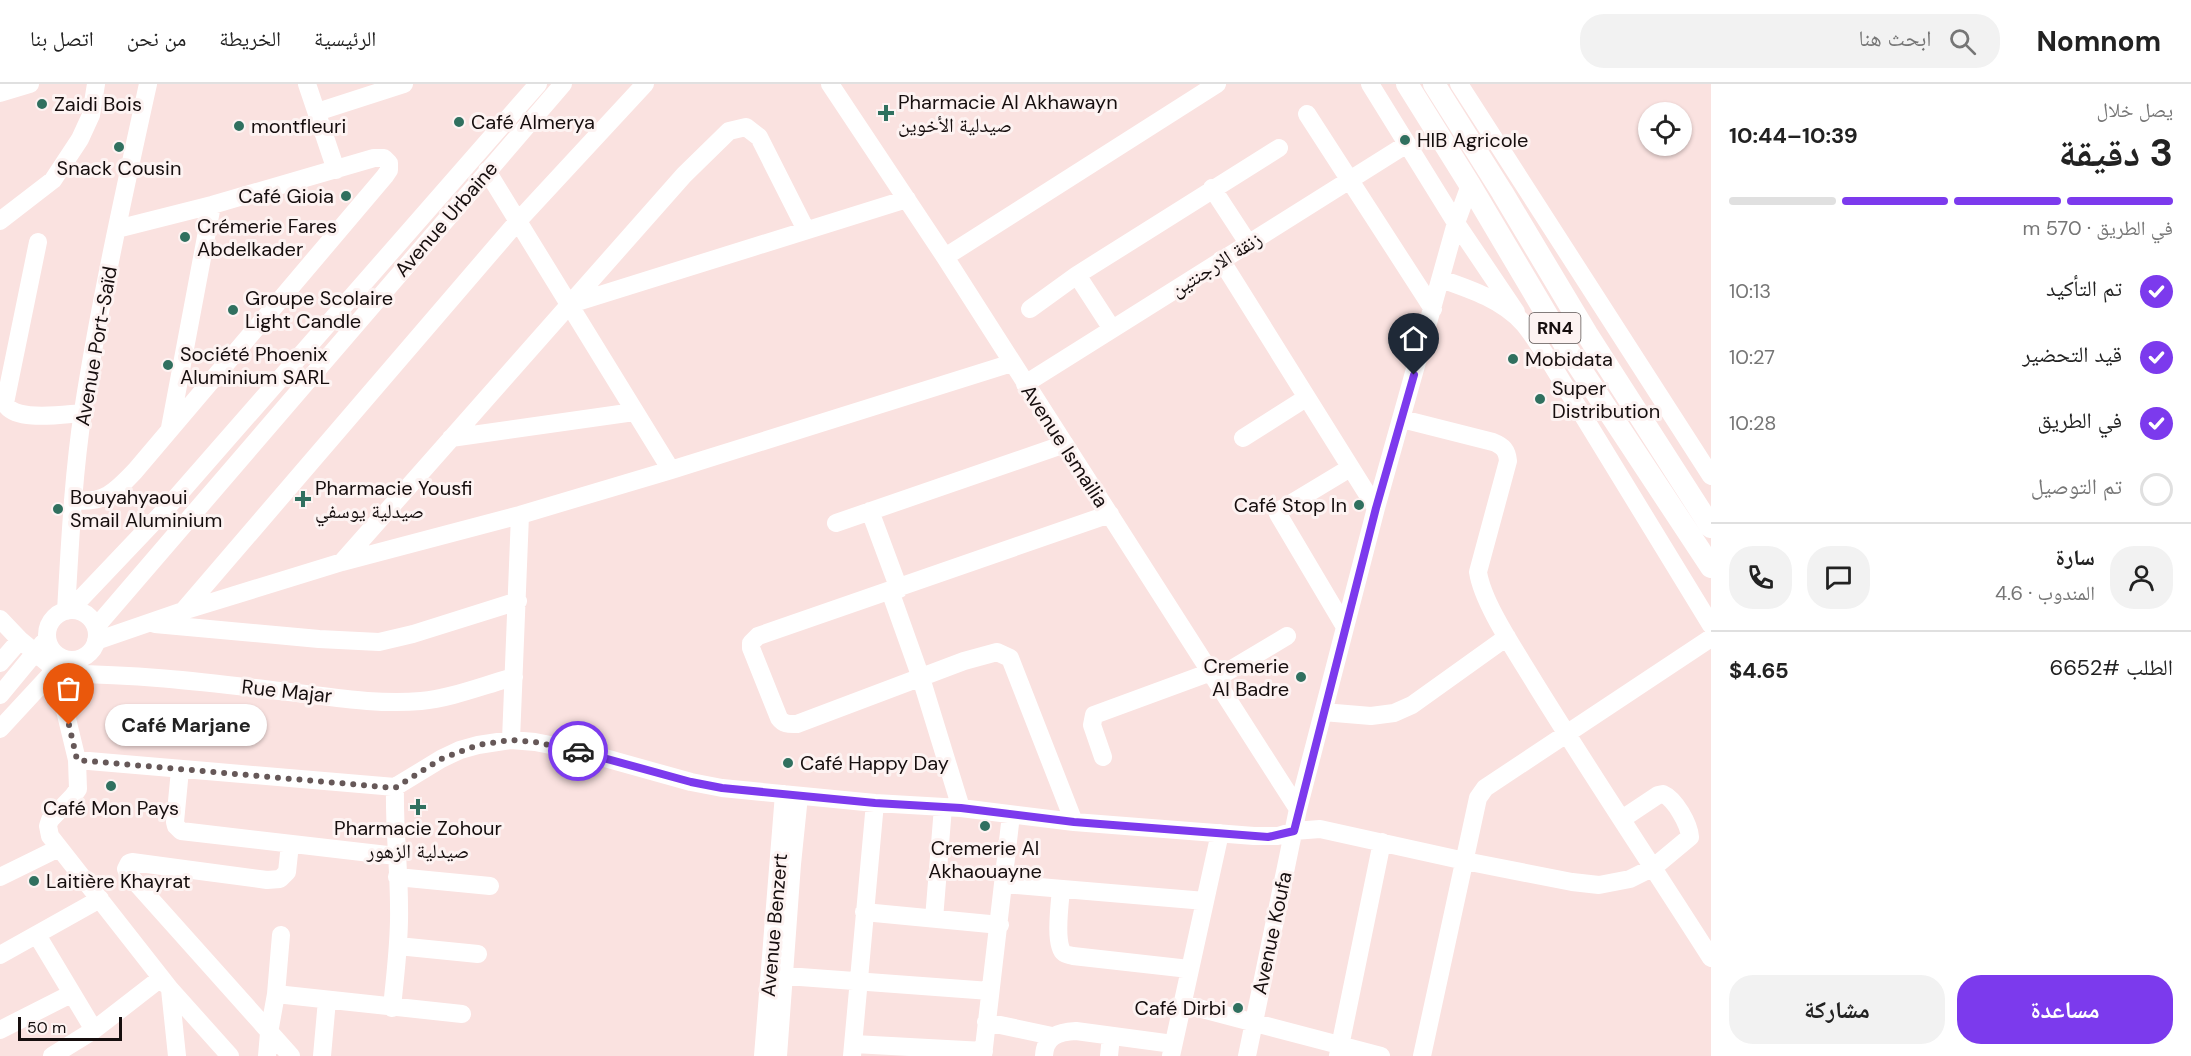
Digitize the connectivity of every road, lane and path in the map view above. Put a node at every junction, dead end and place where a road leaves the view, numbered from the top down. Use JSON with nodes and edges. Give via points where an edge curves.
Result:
{"nodes":[{"id":1,"x":30,"y":84,"type":"edge"},
{"id":2,"x":96,"y":84,"type":"edge"},
{"id":3,"x":148,"y":84,"type":"edge"},
{"id":4,"x":307,"y":84,"type":"edge"},
{"id":5,"x":538,"y":84,"type":"edge"},
{"id":6,"x":563,"y":84,"type":"edge"},
{"id":7,"x":645,"y":84,"type":"edge"},
{"id":8,"x":830,"y":84,"type":"edge"},
{"id":9,"x":1217,"y":84,"type":"edge"},
{"id":10,"x":1370,"y":84,"type":"edge"},
{"id":11,"x":1407,"y":84,"type":"edge"},
{"id":12,"x":1434,"y":84,"type":"edge"},
{"id":13,"x":1459,"y":84,"type":"edge"},
{"id":14,"x":392,"y":86,"type":"edge"},
{"id":15,"x":0,"y":93,"type":"edge"},
{"id":16,"x":317,"y":112,"type":"junction"},
{"id":17,"x":1307,"y":114,"type":"dead end"},
{"id":18,"x":1407,"y":144,"type":"junction"},
{"id":19,"x":1279,"y":148,"type":"dead end"},
{"id":20,"x":336,"y":170,"type":"junction"},
{"id":21,"x":487,"y":171,"type":"junction"},
{"id":22,"x":1350,"y":180,"type":"junction"},
{"id":23,"x":1470,"y":185,"type":"junction"},
{"id":24,"x":1212,"y":188,"type":"junction"},
{"id":25,"x":907,"y":199,"type":"junction"},
{"id":26,"x":212,"y":206,"type":"junction"},
{"id":27,"x":0,"y":221,"type":"edge"},
{"id":28,"x":518,"y":221,"type":"junction"},
{"id":29,"x":1456,"y":223,"type":"junction"},
{"id":30,"x":117,"y":229,"type":"junction"},
{"id":31,"x":806,"y":230,"type":"junction"},
{"id":32,"x":38,"y":242,"type":"dead end"},
{"id":33,"x":1248,"y":243,"type":"junction"},
{"id":34,"x":945,"y":257,"type":"junction"},
{"id":35,"x":1221,"y":260,"type":"junction"},
{"id":36,"x":1077,"y":275,"type":"junction"},
{"id":37,"x":1441,"y":279,"type":"junction"},
{"id":38,"x":569,"y":305,"type":"junction"},
{"id":39,"x":1030,"y":309,"type":"dead end"},
{"id":40,"x":1433,"y":309,"type":"junction"},
{"id":41,"x":1524,"y":323,"type":"junction"},
{"id":42,"x":1112,"y":329,"type":"junction"},
{"id":43,"x":1012,"y":363,"type":"junction"},
{"id":44,"x":1025,"y":384,"type":"junction"},
{"id":45,"x":1306,"y":398,"type":"junction"},
{"id":46,"x":634,"y":412,"type":"junction"},
{"id":47,"x":83,"y":413,"type":"junction"},
{"id":48,"x":1402,"y":419,"type":"junction"},
{"id":49,"x":170,"y":429,"type":"junction"},
{"id":50,"x":451,"y":438,"type":"junction"},
{"id":51,"x":1243,"y":438,"type":"dead end"},
{"id":52,"x":1065,"y":444,"type":"junction"},
{"id":53,"x":1350,"y":468,"type":"junction"},
{"id":54,"x":671,"y":470,"type":"junction"},
{"id":55,"x":1711,"y":476,"type":"edge"},
{"id":56,"x":73,"y":500,"type":"junction"},
{"id":57,"x":1376,"y":508,"type":"junction"},
{"id":58,"x":870,"y":511,"type":"junction"},
{"id":59,"x":1110,"y":514,"type":"junction"},
{"id":60,"x":520,"y":515,"type":"junction"},
{"id":61,"x":836,"y":523,"type":"dead end"},
{"id":62,"x":1711,"y":527,"type":"edge"},
{"id":63,"x":342,"y":562,"type":"junction"},
{"id":64,"x":1711,"y":567,"type":"edge"},
{"id":65,"x":895,"y":590,"type":"junction"},
{"id":66,"x":518,"y":601,"type":"junction"},
{"id":67,"x":68,"y":611,"type":"junction"},
{"id":68,"x":183,"y":611,"type":"junction"},
{"id":69,"x":0,"y":619,"type":"edge"},
{"id":70,"x":150,"y":623,"type":"junction"},
{"id":71,"x":1711,"y":625,"type":"edge"},
{"id":72,"x":1345,"y":627,"type":"junction"},
{"id":73,"x":96,"y":634,"type":"junction"},
{"id":74,"x":1287,"y":636,"type":"dead end"},
{"id":75,"x":47,"y":637,"type":"junction"},
{"id":76,"x":1507,"y":637,"type":"junction"},
{"id":77,"x":1711,"y":638,"type":"edge"},
{"id":78,"x":20,"y":640,"type":"junction"},
{"id":79,"x":35,"y":653,"type":"junction"},
{"id":80,"x":0,"y":663,"type":"edge"},
{"id":81,"x":59,"y":667,"type":"junction"},
{"id":82,"x":1213,"y":676,"type":"junction"},
{"id":83,"x":514,"y":677,"type":"junction"},
{"id":84,"x":921,"y":678,"type":"junction"},
{"id":85,"x":0,"y":695,"type":"edge"},
{"id":86,"x":1323,"y":712,"type":"junction"},
{"id":87,"x":0,"y":729,"type":"edge"},
{"id":88,"x":1566,"y":734,"type":"junction"},
{"id":89,"x":511,"y":740,"type":"junction"},
{"id":90,"x":1103,"y":757,"type":"dead end"},
{"id":91,"x":77,"y":760,"type":"junction"},
{"id":92,"x":180,"y":770,"type":"junction"},
{"id":93,"x":395,"y":788,"type":"junction"},
{"id":94,"x":791,"y":795,"type":"junction"},
{"id":95,"x":875,"y":803,"type":"junction"},
{"id":96,"x":952,"y":807,"type":"junction"},
{"id":97,"x":1298,"y":809,"type":"junction"},
{"id":98,"x":1011,"y":815,"type":"junction"},
{"id":99,"x":1623,"y":819,"type":"junction"},
{"id":100,"x":1074,"y":822,"type":"junction"},
{"id":101,"x":1294,"y":831,"type":"junction"},
{"id":102,"x":1220,"y":833,"type":"junction"},
{"id":103,"x":1382,"y":842,"type":"junction"},
{"id":104,"x":290,"y":844,"type":"junction"},
{"id":105,"x":59,"y":848,"type":"junction"},
{"id":106,"x":396,"y":856,"type":"junction"},
{"id":107,"x":1465,"y":861,"type":"junction"},
{"id":108,"x":1654,"y":867,"type":"junction"},
{"id":109,"x":0,"y":877,"type":"edge"},
{"id":110,"x":398,"y":878,"type":"junction"},
{"id":111,"x":1004,"y":884,"type":"junction"},
{"id":112,"x":490,"y":886,"type":"dead end"},
{"id":113,"x":1061,"y":889,"type":"junction"},
{"id":114,"x":100,"y":899,"type":"junction"},
{"id":115,"x":1205,"y":901,"type":"junction"},
{"id":116,"x":864,"y":912,"type":"junction"},
{"id":117,"x":934,"y":919,"type":"junction"},
{"id":118,"x":1000,"y":926,"type":"junction"},
{"id":119,"x":36,"y":935,"type":"junction"},
{"id":120,"x":281,"y":935,"type":"dead end"},
{"id":121,"x":398,"y":946,"type":"junction"},
{"id":122,"x":478,"y":954,"type":"dead end"},
{"id":123,"x":0,"y":955,"type":"edge"},
{"id":124,"x":1710,"y":956,"type":"edge"},
{"id":125,"x":1190,"y":969,"type":"junction"},
{"id":126,"x":777,"y":975,"type":"junction"},
{"id":127,"x":858,"y":983,"type":"junction"},
{"id":128,"x":166,"y":984,"type":"junction"},
{"id":129,"x":990,"y":991,"type":"junction"},
{"id":130,"x":71,"y":994,"type":"junction"},
{"id":131,"x":276,"y":994,"type":"junction"},
{"id":132,"x":327,"y":1000,"type":"junction"},
{"id":133,"x":1183,"y":1004,"type":"junction"},
{"id":134,"x":392,"y":1008,"type":"junction"},
{"id":135,"x":462,"y":1014,"type":"dead end"},
{"id":136,"x":986,"y":1022,"type":"junction"},
{"id":137,"x":1253,"y":1022,"type":"junction"},
{"id":138,"x":0,"y":1030,"type":"edge"},
{"id":139,"x":94,"y":1030,"type":"junction"},
{"id":140,"x":269,"y":1033,"type":"junction"},
{"id":141,"x":1052,"y":1036,"type":"junction"},
{"id":142,"x":1111,"y":1036,"type":"junction"},
{"id":143,"x":853,"y":1050,"type":"edge"},
{"id":144,"x":1172,"y":1050,"type":"edge"},
{"id":145,"x":1339,"y":1051,"type":"edge"},
{"id":146,"x":983,"y":1054,"type":"edge"},
{"id":147,"x":52,"y":1056,"type":"edge"},
{"id":148,"x":177,"y":1056,"type":"edge"},
{"id":149,"x":230,"y":1056,"type":"edge"},
{"id":150,"x":267,"y":1056,"type":"edge"},
{"id":151,"x":291,"y":1056,"type":"edge"},
{"id":152,"x":322,"y":1056,"type":"edge"},
{"id":153,"x":763,"y":1056,"type":"edge"},
{"id":154,"x":778,"y":1056,"type":"edge"},
{"id":155,"x":1044,"y":1056,"type":"edge"},
{"id":156,"x":1109,"y":1056,"type":"edge"},
{"id":157,"x":1247,"y":1056,"type":"edge"},
{"id":158,"x":1382,"y":1056,"type":"edge"},
{"id":159,"x":1422,"y":1056,"type":"edge"}],
"edges":[{"from":1,"to":15,"type":"street"},
{"from":2,"to":27,"type":"street","via":[[84,131],[53,180]]},
{"from":3,"to":30,"type":"street","name":"Avenue Port-Saïd"},
{"from":4,"to":16,"type":"street"},
{"from":5,"to":67,"type":"street","name":"Avenue Urbaine","via":[[166,509]]},
{"from":6,"to":21,"type":"street","name":"Avenue Urbaine"},
{"from":7,"to":28,"type":"street"},
{"from":8,"to":25,"type":"street","name":"Avenue Ismailia"},
{"from":9,"to":34,"type":"street"},
{"from":10,"to":18,"type":"street"},
{"from":11,"to":23,"type":"main road","number":"RN4"},
{"from":12,"to":62,"type":"main road","number":"RN4"},
{"from":13,"to":55,"type":"street"},
{"from":14,"to":16,"type":"street"},
{"from":16,"to":20,"type":"street"},
{"from":17,"to":22,"type":"street"},
{"from":18,"to":22,"type":"street","name":"زنقة الارجنتين"},
{"from":18,"to":29,"type":"street"},
{"from":19,"to":24,"type":"street"},
{"from":20,"to":26,"type":"street"},
{"from":20,"to":49,"type":"street","via":[[379,157],[389,163],[385,176]]},
{"from":21,"to":28,"type":"street"},
{"from":21,"to":73,"type":"street","name":"Avenue Urbaine"},
{"from":22,"to":33,"type":"street","name":"زنقة الارجنتين"},
{"from":22,"to":40,"type":"street"},
{"from":23,"to":29,"type":"street","name":"Avenue Koufa"},
{"from":23,"to":64,"type":"main road","number":"RN4","via":[[1566,347]]},
{"from":24,"to":33,"type":"street"},
{"from":24,"to":36,"type":"street"},
{"from":25,"to":31,"type":"street"},
{"from":25,"to":34,"type":"street","name":"Avenue Ismailia"},
{"from":26,"to":30,"type":"street"},
{"from":26,"to":49,"type":"street"},
{"from":28,"to":38,"type":"street"},
{"from":28,"to":68,"type":"street"},
{"from":29,"to":37,"type":"street","name":"Avenue Koufa"},
{"from":29,"to":41,"type":"street"},
{"from":30,"to":47,"type":"street","name":"Avenue Port-Saïd"},
{"from":31,"to":38,"type":"street"},
{"from":31,"to":38,"type":"street","via":[[759,137],[746,127],[737,128],[721,137],[684,175]]},
{"from":32,"to":47,"type":"street","via":[[5,403],[11,411],[23,414]]},
{"from":33,"to":35,"type":"street","name":"زنقة الارجنتين"},
{"from":34,"to":43,"type":"street","name":"Avenue Ismailia"},
{"from":35,"to":42,"type":"street","name":"زنقة الارجنتين"},
{"from":35,"to":45,"type":"street"},
{"from":36,"to":39,"type":"street"},
{"from":36,"to":42,"type":"street"},
{"from":37,"to":40,"type":"street","name":"Avenue Koufa"},
{"from":37,"to":41,"type":"street","via":[[1479,292]]},
{"from":38,"to":46,"type":"street"},
{"from":38,"to":50,"type":"street"},
{"from":40,"to":48,"type":"street","name":"Avenue Koufa"},
{"from":41,"to":71,"type":"street"},
{"from":42,"to":44,"type":"street","name":"زنقة الارجنتين"},
{"from":43,"to":44,"type":"street","name":"Avenue Ismailia"},
{"from":43,"to":54,"type":"street"},
{"from":44,"to":52,"type":"street","name":"Avenue Ismailia"},
{"from":45,"to":51,"type":"street"},
{"from":45,"to":53,"type":"street"},
{"from":46,"to":50,"type":"street"},
{"from":46,"to":54,"type":"street"},
{"from":47,"to":56,"type":"street","name":"Avenue Port-Saïd"},
{"from":48,"to":57,"type":"street","name":"Avenue Koufa"},
{"from":48,"to":76,"type":"street","via":[[1493,442],[1503,446],[1507,453],[1478,572],[1480,584]]},
{"from":49,"to":56,"type":"street","via":[[110,494],[93,501]]},
{"from":50,"to":63,"type":"street"},
{"from":52,"to":58,"type":"street"},
{"from":52,"to":59,"type":"street","name":"Avenue Ismailia"},
{"from":53,"to":57,"type":"street"},
{"from":53,"to":72,"type":"street","via":[[1278,514]]},
{"from":54,"to":60,"type":"street"},
{"from":56,"to":67,"type":"street","name":"Avenue Port-Saïd"},
{"from":57,"to":72,"type":"street","name":"Avenue Koufa"},
{"from":58,"to":61,"type":"street"},
{"from":58,"to":65,"type":"street"},
{"from":59,"to":65,"type":"street"},
{"from":59,"to":82,"type":"street","name":"Avenue Ismailia"},
{"from":60,"to":63,"type":"street"},
{"from":60,"to":66,"type":"street"},
{"from":63,"to":68,"type":"street"},
{"from":65,"to":84,"type":"street"},
{"from":65,"to":84,"type":"street","via":[[758,636],[751,648],[779,718],[791,724]]},
{"from":66,"to":70,"type":"street","via":[[379,642]]},
{"from":66,"to":83,"type":"street"},
{"from":67,"to":73,"type":"street","via":[[86,614]]},
{"from":67,"to":75,"type":"street","via":[[54,618]]},
{"from":68,"to":70,"type":"street"},
{"from":69,"to":78,"type":"street"},
{"from":70,"to":73,"type":"street"},
{"from":72,"to":86,"type":"street","name":"Avenue Koufa"},
{"from":73,"to":81,"type":"street","via":[[90,652]]},
{"from":74,"to":82,"type":"street"},
{"from":75,"to":79,"type":"street"},
{"from":75,"to":81,"type":"street"},
{"from":76,"to":86,"type":"street","via":[[1412,705],[1394,713],[1371,716]]},
{"from":76,"to":88,"type":"street"},
{"from":77,"to":88,"type":"street"},
{"from":78,"to":79,"type":"street"},
{"from":78,"to":80,"type":"street"},
{"from":79,"to":81,"type":"street"},
{"from":79,"to":85,"type":"street"},
{"from":81,"to":83,"type":"street","name":"Rue Majar","via":[[408,702]]},
{"from":81,"to":87,"type":"street"},
{"from":81,"to":91,"type":"street"},
{"from":82,"to":90,"type":"street","via":[[1094,716],[1092,725]]},
{"from":82,"to":97,"type":"street","name":"Avenue Ismailia"},
{"from":83,"to":89,"type":"street"},
{"from":84,"to":96,"type":"street"},
{"from":84,"to":100,"type":"street","via":[[997,652],[1010,658]]},
{"from":86,"to":97,"type":"street","name":"Avenue Koufa"},
{"from":88,"to":99,"type":"street"},
{"from":88,"to":107,"type":"street","via":[[1485,788],[1474,810]]},
{"from":89,"to":93,"type":"street","via":[[460,750]]},
{"from":89,"to":94,"type":"street","via":[[576,750],[691,782]]},
{"from":91,"to":92,"type":"street"},
{"from":91,"to":105,"type":"street","via":[[78,789],[48,826]]},
{"from":92,"to":93,"type":"street"},
{"from":92,"to":104,"type":"street","via":[[175,822],[178,829]]},
{"from":93,"to":106,"type":"street"},
{"from":94,"to":95,"type":"street"},
{"from":94,"to":126,"type":"street","name":"Avenue Benzert"},
{"from":95,"to":96,"type":"street"},
{"from":95,"to":116,"type":"street"},
{"from":96,"to":98,"type":"street"},
{"from":96,"to":117,"type":"street"},
{"from":97,"to":101,"type":"street","name":"Avenue Koufa"},
{"from":98,"to":100,"type":"street"},
{"from":98,"to":111,"type":"street"},
{"from":99,"to":108,"type":"street"},
{"from":99,"to":108,"type":"street","via":[[1658,795],[1671,799],[1688,826],[1690,837]]},
{"from":100,"to":102,"type":"street"},
{"from":101,"to":102,"type":"street","via":[[1268,837]]},
{"from":101,"to":103,"type":"street","via":[[1320,830]]},
{"from":101,"to":137,"type":"street","name":"Avenue Koufa"},
{"from":102,"to":115,"type":"street"},
{"from":103,"to":107,"type":"street"},
{"from":103,"to":145,"type":"street"},
{"from":104,"to":106,"type":"street"},
{"from":104,"to":140,"type":"street","via":[[287,872],[280,879],[132,862],[126,869]]},
{"from":105,"to":109,"type":"street"},
{"from":105,"to":114,"type":"street"},
{"from":106,"to":110,"type":"street"},
{"from":107,"to":108,"type":"street","via":[[1599,885],[1630,879]]},
{"from":107,"to":159,"type":"street"},
{"from":108,"to":124,"type":"street"},
{"from":110,"to":112,"type":"street"},
{"from":110,"to":121,"type":"street"},
{"from":111,"to":113,"type":"street"},
{"from":111,"to":118,"type":"street"},
{"from":113,"to":115,"type":"street"},
{"from":113,"to":125,"type":"street","via":[[1058,938],[1063,953]]},
{"from":114,"to":119,"type":"street"},
{"from":114,"to":128,"type":"street"},
{"from":115,"to":125,"type":"street"},
{"from":116,"to":117,"type":"street"},
{"from":116,"to":127,"type":"street"},
{"from":117,"to":118,"type":"street"},
{"from":118,"to":129,"type":"street"},
{"from":119,"to":123,"type":"street"},
{"from":119,"to":130,"type":"street"},
{"from":120,"to":131,"type":"street"},
{"from":121,"to":122,"type":"street"},
{"from":121,"to":134,"type":"street"},
{"from":125,"to":133,"type":"street"},
{"from":126,"to":127,"type":"street"},
{"from":126,"to":153,"type":"street","name":"Avenue Benzert"},
{"from":126,"to":154,"type":"street","name":"Avenue Benzert"},
{"from":127,"to":129,"type":"street"},
{"from":127,"to":143,"type":"street"},
{"from":128,"to":139,"type":"street"},
{"from":128,"to":148,"type":"street"},
{"from":128,"to":149,"type":"street"},
{"from":129,"to":136,"type":"street"},
{"from":130,"to":138,"type":"street"},
{"from":130,"to":139,"type":"street"},
{"from":131,"to":132,"type":"street"},
{"from":131,"to":140,"type":"street"},
{"from":132,"to":134,"type":"street"},
{"from":132,"to":152,"type":"street"},
{"from":133,"to":137,"type":"street"},
{"from":133,"to":144,"type":"street"},
{"from":134,"to":135,"type":"street"},
{"from":136,"to":141,"type":"street"},
{"from":136,"to":146,"type":"street"},
{"from":137,"to":145,"type":"street"},
{"from":137,"to":157,"type":"street","name":"Avenue Koufa"},
{"from":139,"to":147,"type":"street"},
{"from":140,"to":150,"type":"street"},
{"from":140,"to":151,"type":"street"},
{"from":141,"to":142,"type":"street","via":[[1076,1031]]},
{"from":141,"to":155,"type":"street"},
{"from":142,"to":144,"type":"street"},
{"from":142,"to":156,"type":"street"},
{"from":143,"to":146,"type":"street"},
{"from":145,"to":158,"type":"street"}]}
